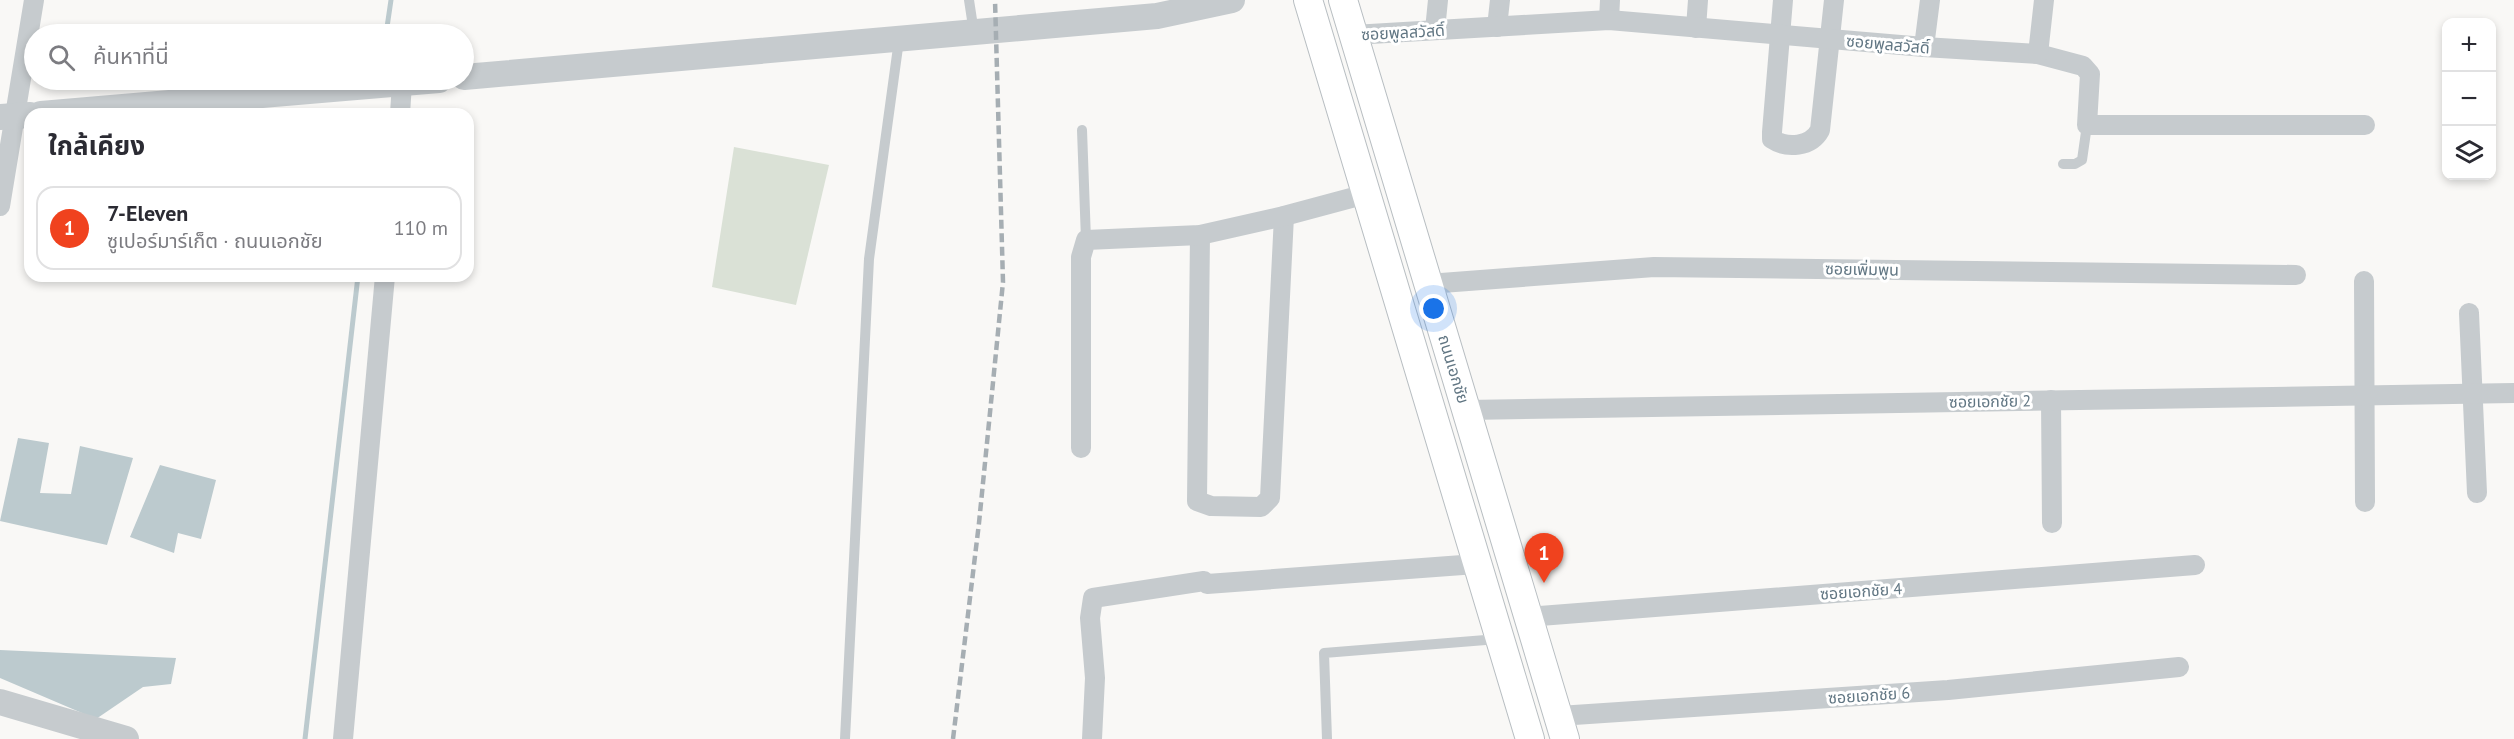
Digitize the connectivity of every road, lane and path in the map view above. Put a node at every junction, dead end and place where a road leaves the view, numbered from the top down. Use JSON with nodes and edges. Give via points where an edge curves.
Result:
{"nodes":[{"id":1,"x":34,"y":0,"type":"edge"},
{"id":2,"x":969,"y":0,"type":"edge"},
{"id":3,"x":1232,"y":0,"type":"edge"},
{"id":4,"x":1308,"y":0,"type":"edge"},
{"id":5,"x":1342,"y":0,"type":"edge"},
{"id":6,"x":1438,"y":0,"type":"edge"},
{"id":7,"x":1500,"y":0,"type":"edge"},
{"id":8,"x":1610,"y":0,"type":"edge"},
{"id":9,"x":1698,"y":0,"type":"edge"},
{"id":10,"x":1783,"y":0,"type":"edge"},
{"id":11,"x":1834,"y":0,"type":"edge"},
{"id":12,"x":1930,"y":0,"type":"edge"},
{"id":13,"x":2044,"y":0,"type":"edge"},
{"id":14,"x":1609,"y":20,"type":"junction"},
{"id":15,"x":30,"y":24,"type":"edge"},
{"id":16,"x":1497,"y":27,"type":"junction"},
{"id":17,"x":1696,"y":28,"type":"junction"},
{"id":18,"x":1435,"y":30,"type":"junction"},
{"id":19,"x":974,"y":33,"type":"junction"},
{"id":20,"x":1353,"y":35,"type":"junction"},
{"id":21,"x":1780,"y":35,"type":"junction"},
{"id":22,"x":1832,"y":39,"type":"junction"},
{"id":23,"x":900,"y":40,"type":"junction"},
{"id":24,"x":1924,"y":47,"type":"junction"},
{"id":25,"x":2038,"y":54,"type":"junction"},
{"id":26,"x":24,"y":61,"type":"edge"},
{"id":27,"x":474,"y":76,"type":"edge"},
{"id":28,"x":320,"y":90,"type":"edge"},
{"id":29,"x":402,"y":90,"type":"edge"},
{"id":30,"x":111,"y":108,"type":"edge"},
{"id":31,"x":400,"y":108,"type":"edge"},
{"id":32,"x":15,"y":116,"type":"edge"},
{"id":33,"x":2088,"y":125,"type":"junction"},
{"id":34,"x":2366,"y":125,"type":"dead end"},
{"id":35,"x":1082,"y":130,"type":"dead end"},
{"id":36,"x":2063,"y":164,"type":"dead end"},
{"id":37,"x":1366,"y":194,"type":"junction"},
{"id":38,"x":0,"y":206,"type":"edge"},
{"id":39,"x":1284,"y":216,"type":"junction"},
{"id":40,"x":1200,"y":235,"type":"junction"},
{"id":41,"x":1086,"y":240,"type":"junction"},
{"id":42,"x":2296,"y":274,"type":"dead end"},
{"id":43,"x":2364,"y":281,"type":"dead end"},
{"id":44,"x":384,"y":282,"type":"edge"},
{"id":45,"x":1428,"y":284,"type":"junction"},
{"id":46,"x":2469,"y":312,"type":"dead end"},
{"id":47,"x":2474,"y":393,"type":"junction"},
{"id":48,"x":2514,"y":393,"type":"edge"},
{"id":49,"x":2366,"y":395,"type":"junction"},
{"id":50,"x":2051,"y":400,"type":"junction"},
{"id":51,"x":1467,"y":410,"type":"junction"},
{"id":52,"x":1082,"y":448,"type":"dead end"},
{"id":53,"x":2477,"y":493,"type":"dead end"},
{"id":54,"x":2365,"y":502,"type":"dead end"},
{"id":55,"x":2052,"y":523,"type":"dead end"},
{"id":56,"x":1476,"y":564,"type":"junction"},
{"id":57,"x":2195,"y":565,"type":"dead end"},
{"id":58,"x":1527,"y":617,"type":"junction"},
{"id":59,"x":1498,"y":639,"type":"junction"},
{"id":60,"x":2179,"y":667,"type":"dead end"},
{"id":61,"x":0,"y":702,"type":"edge"},
{"id":62,"x":1562,"y":728,"type":"edge"},
{"id":63,"x":126,"y":739,"type":"edge"},
{"id":64,"x":344,"y":739,"type":"edge"},
{"id":65,"x":845,"y":739,"type":"edge"},
{"id":66,"x":1092,"y":739,"type":"edge"},
{"id":67,"x":1327,"y":739,"type":"edge"},
{"id":68,"x":1530,"y":739,"type":"edge"}],
"edges":[{"from":1,"to":15,"type":"street"},
{"from":2,"to":19,"type":"lane"},
{"from":3,"to":19,"type":"street","via":[[1157,16]]},
{"from":4,"to":37,"type":"main road","name":"ถนนเอกชัย"},
{"from":5,"to":20,"type":"main road","name":"ถนนเอกชัย"},
{"from":6,"to":18,"type":"street"},
{"from":7,"to":16,"type":"street"},
{"from":8,"to":14,"type":"street"},
{"from":9,"to":17,"type":"street"},
{"from":10,"to":21,"type":"street"},
{"from":11,"to":22,"type":"street"},
{"from":12,"to":24,"type":"street"},
{"from":13,"to":25,"type":"street"},
{"from":14,"to":16,"type":"street","name":"ซอยพูลสวัสดิ์"},
{"from":14,"to":17,"type":"street","name":"ซอยพูลสวัสดิ์"},
{"from":16,"to":18,"type":"street","name":"ซอยพูลสวัสดิ์"},
{"from":17,"to":21,"type":"street","name":"ซอยพูลสวัสดิ์"},
{"from":18,"to":20,"type":"street","name":"ซอยพูลสวัสดิ์"},
{"from":19,"to":23,"type":"street"},
{"from":20,"to":45,"type":"main road","name":"ถนนเอกชัย"},
{"from":21,"to":22,"type":"street","name":"ซอยพูลสวัสดิ์"},
{"from":21,"to":22,"type":"street","via":[[1772,132],[1772,139],[1780,145],[1808,143],[1815,140],[1820,130]]},
{"from":22,"to":24,"type":"street","name":"ซอยพูลสวัสดิ์"},
{"from":23,"to":27,"type":"street"},
{"from":23,"to":65,"type":"lane","via":[[869,259]]},
{"from":24,"to":25,"type":"street","name":"ซอยพูลสวัสดิ์"},
{"from":25,"to":33,"type":"street","name":"ซอยพูลสวัสดิ์","via":[[2083,66],[2090,74]]},
{"from":26,"to":32,"type":"street"},
{"from":28,"to":30,"type":"street"},
{"from":29,"to":31,"type":"street"},
{"from":32,"to":38,"type":"street"},
{"from":33,"to":34,"type":"street"},
{"from":33,"to":36,"type":"lane","via":[[2082,160]]},
{"from":35,"to":41,"type":"lane"},
{"from":37,"to":39,"type":"street"},
{"from":37,"to":56,"type":"main road","name":"ถนนเอกชัย"},
{"from":39,"to":40,"type":"street"},
{"from":39,"to":40,"type":"street","via":[[1270,498],[1261,507],[1211,506],[1197,501]]},
{"from":40,"to":41,"type":"street"},
{"from":41,"to":52,"type":"street","via":[[1081,256]]},
{"from":42,"to":45,"type":"street","name":"ซอยเพิ่มพูน","via":[[1654,267]]},
{"from":43,"to":49,"type":"street"},
{"from":44,"to":64,"type":"street"},
{"from":45,"to":51,"type":"main road","name":"ถนนเอกชัย"},
{"from":46,"to":47,"type":"street"},
{"from":47,"to":48,"type":"street","name":"ซอยเอกชัย 2"},
{"from":47,"to":49,"type":"street","name":"ซอยเอกชัย 2"},
{"from":47,"to":53,"type":"street"},
{"from":49,"to":50,"type":"street","name":"ซอยเอกชัย 2"},
{"from":49,"to":54,"type":"street"},
{"from":50,"to":51,"type":"street","name":"ซอยเอกชัย 2"},
{"from":50,"to":55,"type":"street"},
{"from":51,"to":58,"type":"main road","name":"ถนนเอกชัย"},
{"from":56,"to":59,"type":"main road","name":"ถนนเอกชัย"},
{"from":56,"to":66,"type":"street","via":[[1204,582],[1093,598]]},
{"from":57,"to":58,"type":"street","name":"ซอยเอกชัย 4"},
{"from":58,"to":62,"type":"main road","name":"ถนนเอกชัย"},
{"from":59,"to":67,"type":"lane","via":[[1324,653]]},
{"from":59,"to":68,"type":"main road","name":"ถนนเอกชัย"},
{"from":60,"to":62,"type":"street","name":"ซอยเอกชัย 6"},
{"from":61,"to":63,"type":"street"}]}
